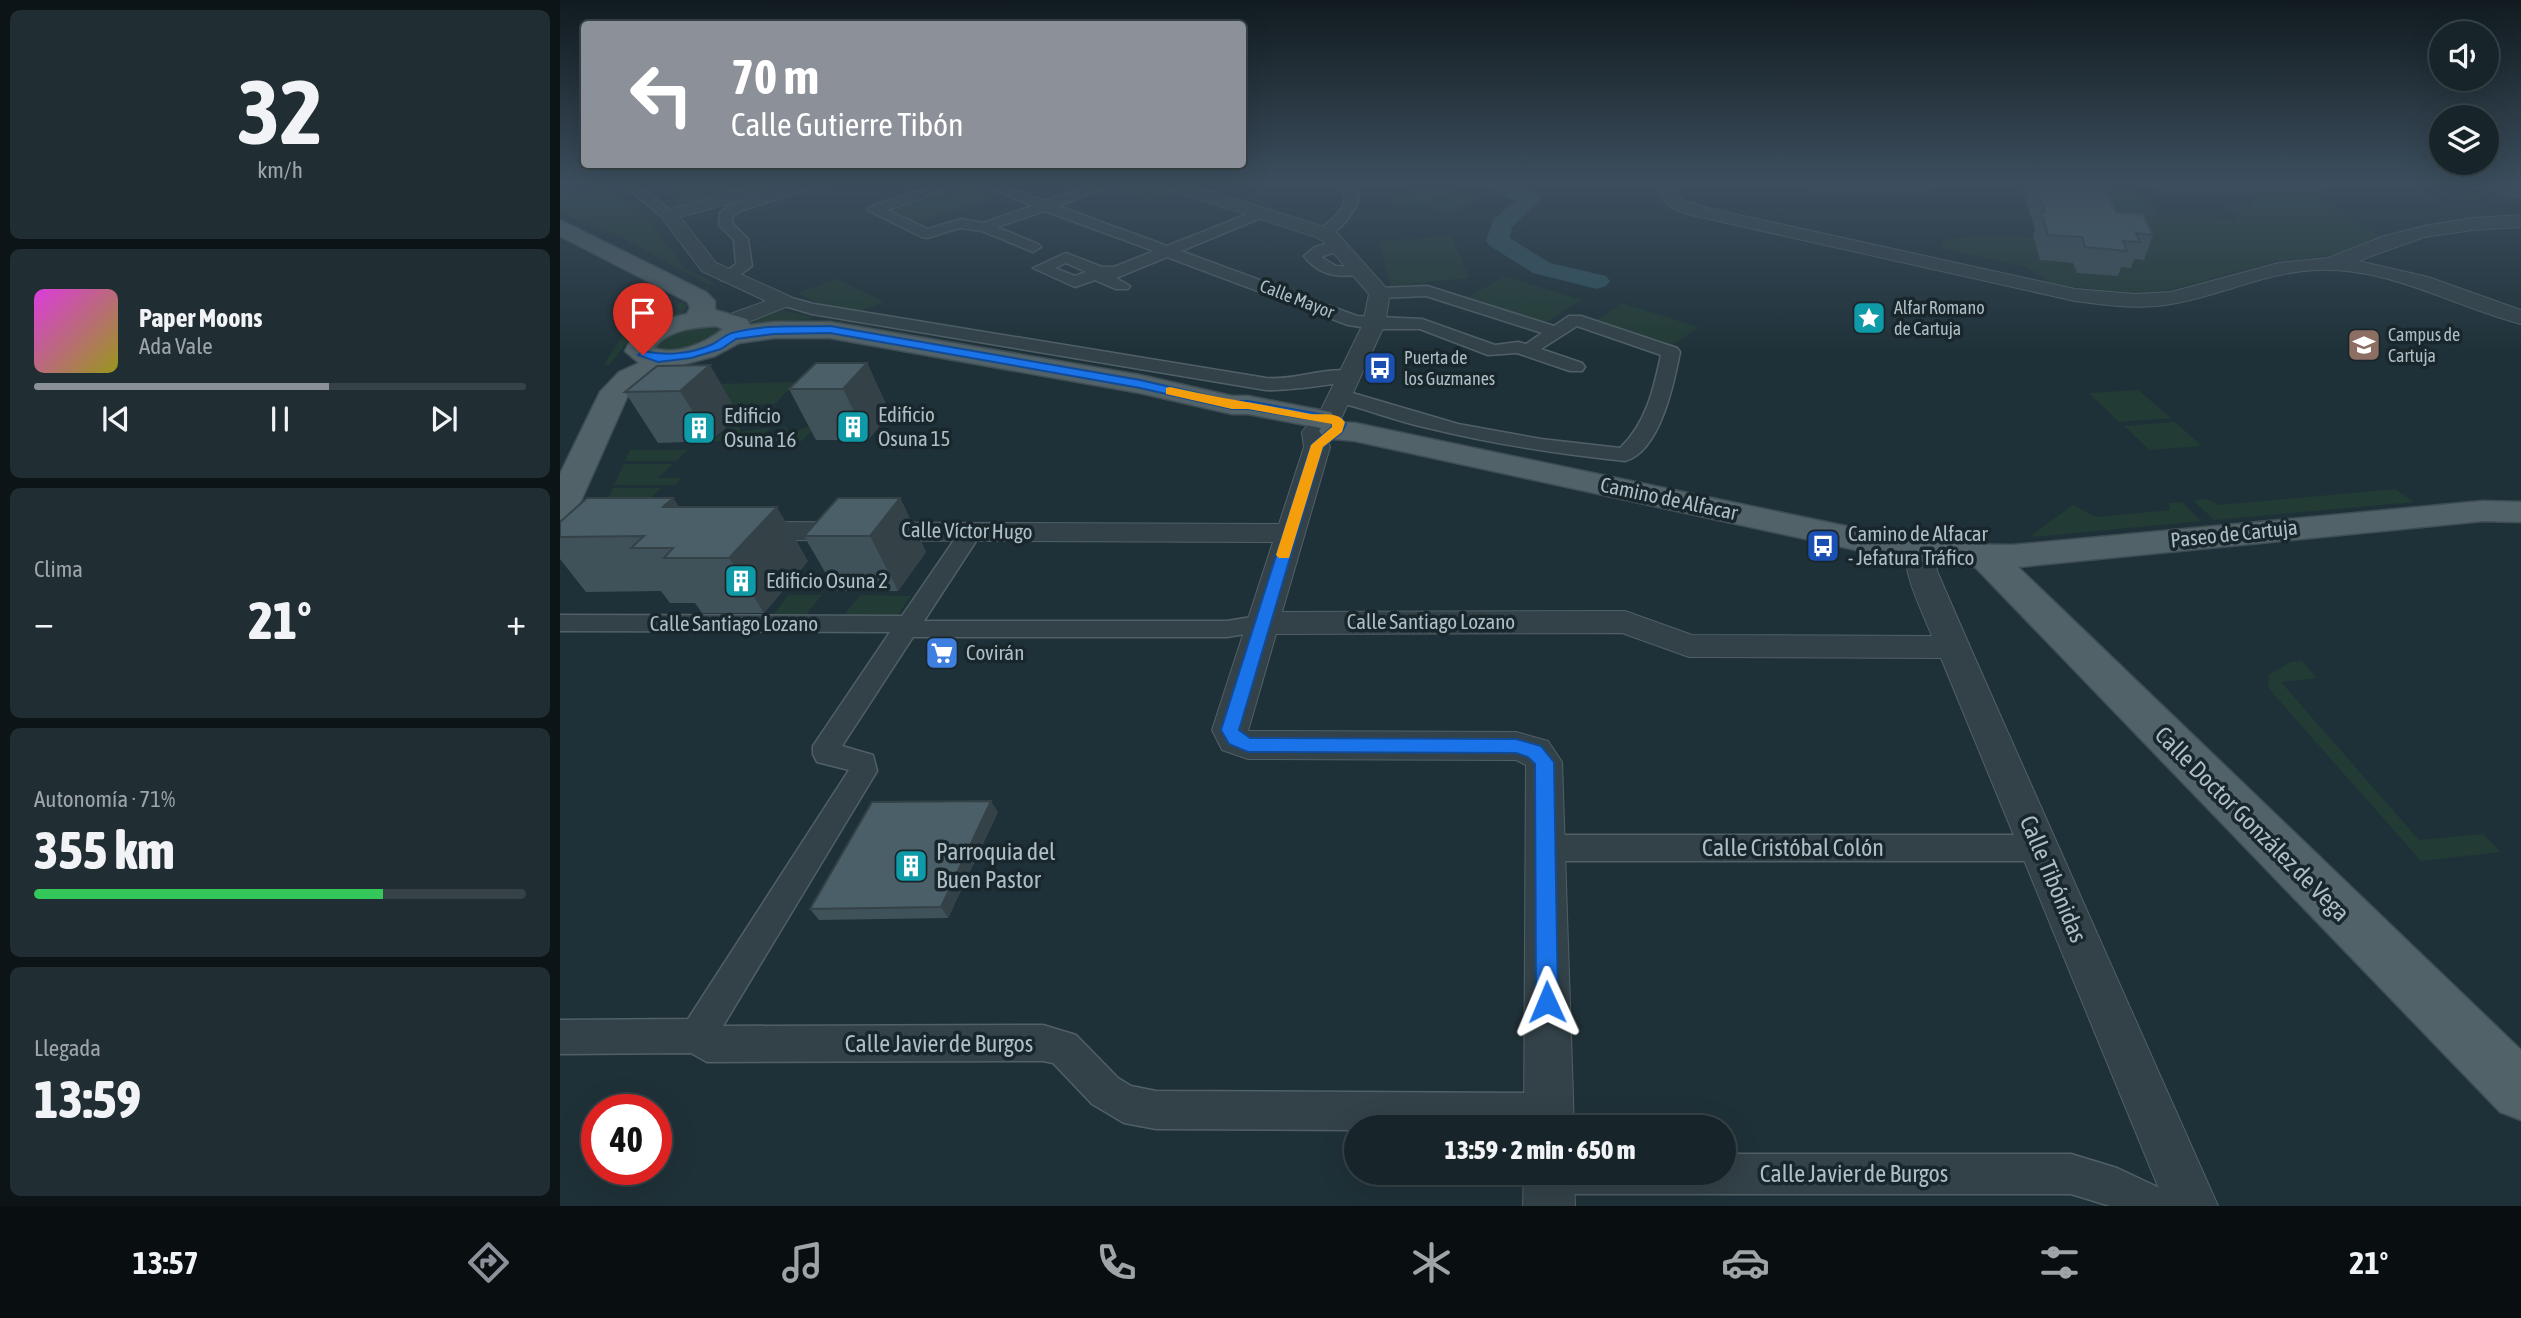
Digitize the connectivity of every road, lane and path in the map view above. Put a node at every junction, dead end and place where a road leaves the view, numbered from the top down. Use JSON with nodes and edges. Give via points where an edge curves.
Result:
{"nodes":[{"id":1,"x":584,"y":239,"type":"edge"},
{"id":2,"x":687,"y":239,"type":"edge"},
{"id":3,"x":741,"y":239,"type":"edge"},
{"id":4,"x":1014,"y":239,"type":"edge"},
{"id":5,"x":1136,"y":239,"type":"edge"},
{"id":6,"x":1197,"y":239,"type":"edge"},
{"id":7,"x":1823,"y":239,"type":"edge"},
{"id":8,"x":2398,"y":239,"type":"edge"},
{"id":9,"x":1331,"y":240,"type":"edge"},
{"id":10,"x":1033,"y":247,"type":"dead end"},
{"id":11,"x":1168,"y":251,"type":"junction"},
{"id":12,"x":2358,"y":256,"type":"junction"},
{"id":13,"x":2318,"y":264,"type":"junction"},
{"id":14,"x":2379,"y":271,"type":"junction"},
{"id":15,"x":1100,"y":272,"type":"dead end"},
{"id":16,"x":727,"y":277,"type":"junction"},
{"id":17,"x":1380,"y":293,"type":"junction"},
{"id":18,"x":784,"y":301,"type":"junction"},
{"id":19,"x":2521,"y":317,"type":"edge"},
{"id":20,"x":697,"y":320,"type":"junction"},
{"id":21,"x":1374,"y":324,"type":"junction"},
{"id":22,"x":733,"y":329,"type":"junction"},
{"id":23,"x":1555,"y":332,"type":"junction"},
{"id":24,"x":1528,"y":350,"type":"junction"},
{"id":25,"x":639,"y":351,"type":"junction"},
{"id":26,"x":672,"y":358,"type":"junction"},
{"id":27,"x":1576,"y":367,"type":"dead end"},
{"id":28,"x":1351,"y":376,"type":"junction"},
{"id":29,"x":1328,"y":423,"type":"junction"},
{"id":30,"x":560,"y":468,"type":"edge"},
{"id":31,"x":2521,"y":502,"type":"edge"},
{"id":32,"x":2483,"y":511,"type":"junction"},
{"id":33,"x":2521,"y":512,"type":"edge"},
{"id":34,"x":566,"y":524,"type":"edge"},
{"id":35,"x":720,"y":531,"type":"edge"},
{"id":36,"x":971,"y":532,"type":"junction"},
{"id":37,"x":1290,"y":533,"type":"junction"},
{"id":38,"x":1920,"y":551,"type":"junction"},
{"id":39,"x":1984,"y":556,"type":"junction"},
{"id":40,"x":560,"y":623,"type":"edge"},
{"id":41,"x":1264,"y":623,"type":"junction"},
{"id":42,"x":907,"y":627,"type":"junction"},
{"id":43,"x":1953,"y":647,"type":"junction"},
{"id":44,"x":1545,"y":848,"type":"junction"},
{"id":45,"x":2040,"y":848,"type":"junction"},
{"id":46,"x":697,"y":1036,"type":"junction"},
{"id":47,"x":560,"y":1037,"type":"edge"},
{"id":48,"x":2521,"y":1091,"type":"edge"},
{"id":49,"x":1548,"y":1115,"type":"edge"},
{"id":50,"x":1344,"y":1133,"type":"edge"},
{"id":51,"x":1736,"y":1164,"type":"edge"},
{"id":52,"x":2154,"y":1206,"type":"edge"},
{"id":53,"x":2192,"y":1206,"type":"edge"}],
"edges":[{"from":1,"to":20,"type":"main road","via":[[697,297],[703,308]]},
{"from":2,"to":16,"type":"street","via":[[704,262]]},
{"from":3,"to":16,"type":"street","via":[[744,266]]},
{"from":4,"to":10,"type":"street"},
{"from":5,"to":11,"type":"street","name":"Calle Mayor"},
{"from":6,"to":11,"type":"street"},
{"from":7,"to":13,"type":"street","via":[[2109,299],[2168,299]]},
{"from":8,"to":12,"type":"street"},
{"from":9,"to":17,"type":"street"},
{"from":11,"to":15,"type":"street","via":[[1120,279]]},
{"from":11,"to":21,"type":"street","name":"Calle Mayor","via":[[1354,321]]},
{"from":12,"to":13,"type":"street"},
{"from":12,"to":14,"type":"street"},
{"from":13,"to":14,"type":"street"},
{"from":14,"to":19,"type":"street"},
{"from":16,"to":18,"type":"street"},
{"from":17,"to":21,"type":"street"},
{"from":17,"to":23,"type":"street","via":[[1427,291]]},
{"from":18,"to":22,"type":"street"},
{"from":18,"to":28,"type":"street","via":[[1266,384],[1284,386],[1319,377]]},
{"from":20,"to":22,"type":"main road","via":[[719,318]]},
{"from":20,"to":25,"type":"main road","via":[[660,330],[646,338]]},
{"from":21,"to":24,"type":"street","name":"Calle Mayor","via":[[1422,324],[1494,351]]},
{"from":21,"to":28,"type":"street"},
{"from":22,"to":26,"type":"main road","via":[[705,351]]},
{"from":22,"to":29,"type":"main road","name":"Camino de Alfacar","via":[[830,330],[1140,384],[1232,405],[1242,412]]},
{"from":23,"to":24,"type":"street"},
{"from":23,"to":29,"type":"street","name":"Camino de Alfacar","via":[[1575,320],[1671,352],[1661,396],[1640,443],[1625,455],[1529,443],[1401,416],[1354,398]]},
{"from":24,"to":27,"type":"street"},
{"from":25,"to":26,"type":"main road","via":[[649,357]]},
{"from":25,"to":30,"type":"main road","via":[[600,387]]},
{"from":26,"to":34,"type":"main road","via":[[629,378],[615,392]]},
{"from":28,"to":29,"type":"street"},
{"from":29,"to":37,"type":"street"},
{"from":29,"to":38,"type":"main road","name":"Camino de Alfacar"},
{"from":31,"to":32,"type":"main road","name":"Paseo de Cartuja"},
{"from":32,"to":33,"type":"main road","name":"Paseo de Cartuja"},
{"from":32,"to":39,"type":"main road","name":"Paseo de Cartuja"},
{"from":35,"to":36,"type":"street","name":"Calle Víctor Hugo"},
{"from":36,"to":37,"type":"street","name":"Calle Víctor Hugo"},
{"from":36,"to":42,"type":"street"},
{"from":37,"to":41,"type":"street"},
{"from":38,"to":39,"type":"main road","name":"Camino de Alfacar"},
{"from":38,"to":43,"type":"street","name":"Calle Tibónidas","via":[[1922,571]]},
{"from":39,"to":48,"type":"main road","name":"Calle Doctor González de Vega"},
{"from":40,"to":42,"type":"street","name":"Calle Santiago Lozano"},
{"from":41,"to":42,"type":"street","name":"Calle Santiago Lozano","via":[[1227,629]]},
{"from":41,"to":43,"type":"street","name":"Calle Santiago Lozano","via":[[1625,622],[1689,646]]},
{"from":41,"to":44,"type":"street","via":[[1230,730],[1235,740],[1261,746],[1508,746],[1535,751],[1544,762]]},
{"from":42,"to":46,"type":"street","via":[[827,746],[827,754],[863,762],[863,771]]},
{"from":43,"to":45,"type":"street","name":"Calle Tibónidas"},
{"from":44,"to":45,"type":"street","name":"Calle Cristóbal Colón"},
{"from":44,"to":49,"type":"street"},
{"from":45,"to":53,"type":"street","name":"Calle Tibónidas"},
{"from":46,"to":47,"type":"street","name":"Calle Javier de Burgos"},
{"from":46,"to":50,"type":"street","name":"Calle Javier de Burgos","via":[[708,1044],[1043,1043],[1063,1047],[1124,1104]]},
{"from":51,"to":52,"type":"street","name":"Calle Javier de Burgos","via":[[2071,1174]]}]}
